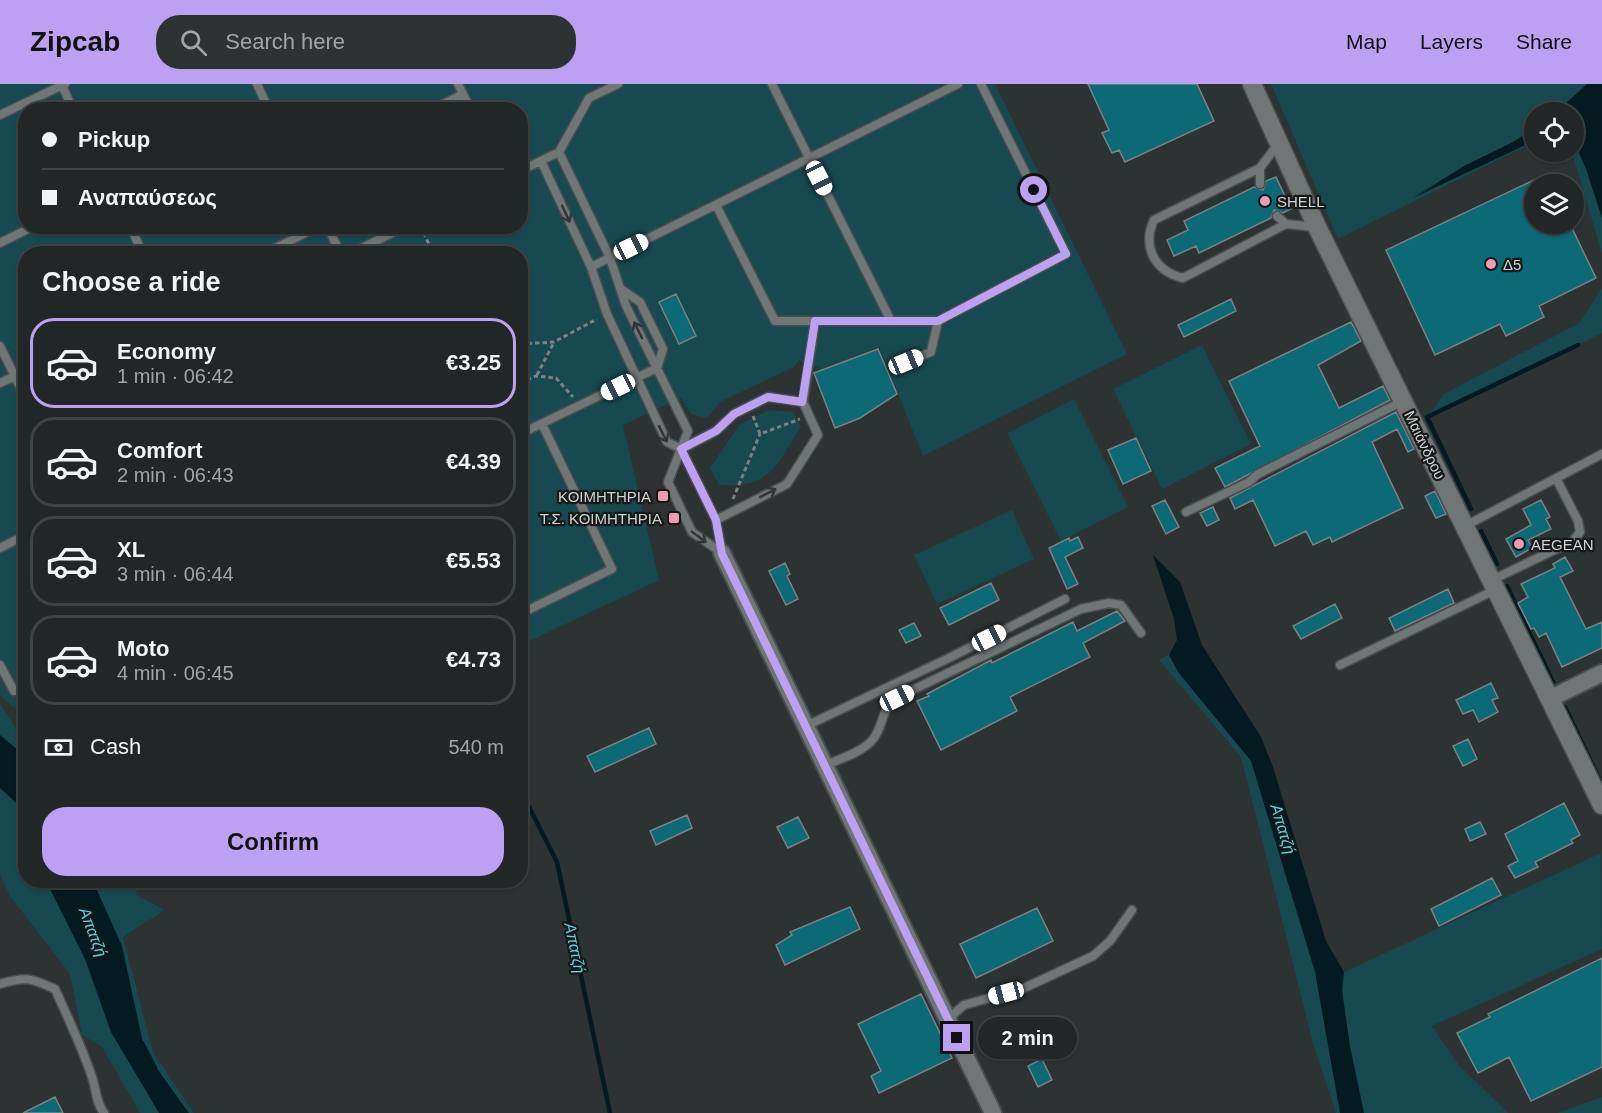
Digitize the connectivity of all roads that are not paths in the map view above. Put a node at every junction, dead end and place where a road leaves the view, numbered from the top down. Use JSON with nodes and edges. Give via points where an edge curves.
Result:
{"nodes":[{"id":1,"x":257,"y":84,"type":"edge"},
{"id":2,"x":458,"y":84,"type":"edge"},
{"id":3,"x":618,"y":84,"type":"edge"},
{"id":4,"x":772,"y":84,"type":"edge"},
{"id":5,"x":958,"y":84,"type":"edge"},
{"id":6,"x":981,"y":84,"type":"edge"},
{"id":7,"x":1252,"y":84,"type":"edge"},
{"id":8,"x":63,"y":85,"type":"edge"},
{"id":9,"x":463,"y":94,"type":"junction"},
{"id":10,"x":27,"y":102,"type":"edge"},
{"id":11,"x":70,"y":102,"type":"edge"},
{"id":12,"x":265,"y":102,"type":"edge"},
{"id":13,"x":448,"y":102,"type":"edge"},
{"id":14,"x":467,"y":102,"type":"edge"},
{"id":15,"x":18,"y":106,"type":"edge"},
{"id":16,"x":0,"y":115,"type":"edge"},
{"id":17,"x":1279,"y":143,"type":"junction"},
{"id":18,"x":559,"y":152,"type":"junction"},
{"id":19,"x":809,"y":158,"type":"junction"},
{"id":20,"x":541,"y":161,"type":"junction"},
{"id":21,"x":528,"y":167,"type":"edge"},
{"id":22,"x":1260,"y":168,"type":"junction"},
{"id":23,"x":1260,"y":184,"type":"dead end"},
{"id":24,"x":716,"y":205,"type":"junction"},
{"id":25,"x":1276,"y":216,"type":"dead end"},
{"id":26,"x":1286,"y":224,"type":"junction"},
{"id":27,"x":1317,"y":227,"type":"junction"},
{"id":28,"x":18,"y":234,"type":"edge"},
{"id":29,"x":303,"y":234,"type":"edge"},
{"id":30,"x":390,"y":234,"type":"edge"},
{"id":31,"x":0,"y":243,"type":"edge"},
{"id":32,"x":280,"y":246,"type":"edge"},
{"id":33,"x":366,"y":246,"type":"edge"},
{"id":34,"x":610,"y":258,"type":"junction"},
{"id":35,"x":591,"y":267,"type":"junction"},
{"id":36,"x":621,"y":289,"type":"junction"},
{"id":37,"x":815,"y":321,"type":"junction"},
{"id":38,"x":891,"y":321,"type":"junction"},
{"id":39,"x":938,"y":321,"type":"junction"},
{"id":40,"x":0,"y":346,"type":"edge"},
{"id":41,"x":906,"y":362,"type":"dead end"},
{"id":42,"x":657,"y":368,"type":"junction"},
{"id":43,"x":18,"y":374,"type":"edge"},
{"id":44,"x":14,"y":376,"type":"junction"},
{"id":45,"x":637,"y":378,"type":"junction"},
{"id":46,"x":0,"y":383,"type":"edge"},
{"id":47,"x":18,"y":384,"type":"edge"},
{"id":48,"x":1403,"y":401,"type":"junction"},
{"id":49,"x":802,"y":402,"type":"junction"},
{"id":50,"x":542,"y":424,"type":"junction"},
{"id":51,"x":528,"y":430,"type":"edge"},
{"id":52,"x":681,"y":449,"type":"junction"},
{"id":53,"x":1602,"y":454,"type":"edge"},
{"id":54,"x":1557,"y":480,"type":"junction"},
{"id":55,"x":1186,"y":512,"type":"dead end"},
{"id":56,"x":716,"y":520,"type":"junction"},
{"id":57,"x":1465,"y":526,"type":"junction"},
{"id":58,"x":18,"y":539,"type":"edge"},
{"id":59,"x":0,"y":548,"type":"edge"},
{"id":60,"x":722,"y":554,"type":"junction"},
{"id":61,"x":1494,"y":585,"type":"junction"},
{"id":62,"x":1065,"y":599,"type":"dead end"},
{"id":63,"x":528,"y":610,"type":"edge"},
{"id":64,"x":1141,"y":633,"type":"dead end"},
{"id":65,"x":0,"y":665,"type":"edge"},
{"id":66,"x":1340,"y":665,"type":"dead end"},
{"id":67,"x":1602,"y":673,"type":"edge"},
{"id":68,"x":18,"y":689,"type":"edge"},
{"id":69,"x":1551,"y":698,"type":"junction"},
{"id":70,"x":806,"y":726,"type":"junction"},
{"id":71,"x":824,"y":766,"type":"junction"},
{"id":72,"x":1602,"y":805,"type":"edge"},
{"id":73,"x":1132,"y":910,"type":"dead end"},
{"id":74,"x":0,"y":984,"type":"edge"},
{"id":75,"x":948,"y":1019,"type":"junction"},
{"id":76,"x":104,"y":1113,"type":"edge"},
{"id":77,"x":993,"y":1113,"type":"edge"}],
"edges":[{"from":1,"to":12,"type":"lane"},
{"from":2,"to":9,"type":"lane"},
{"from":3,"to":18,"type":"lane","via":[[590,98]]},
{"from":4,"to":19,"type":"lane"},
{"from":5,"to":19,"type":"lane"},
{"from":6,"to":39,"type":"lane","via":[[1066,254]]},
{"from":7,"to":17,"type":"main road","name":"Μαιάνδρου"},
{"from":8,"to":10,"type":"lane"},
{"from":8,"to":11,"type":"lane"},
{"from":9,"to":13,"type":"lane"},
{"from":9,"to":14,"type":"lane"},
{"from":15,"to":16,"type":"lane"},
{"from":17,"to":22,"type":"lane"},
{"from":17,"to":27,"type":"main road","name":"Μαιάνδρου"},
{"from":18,"to":20,"type":"lane"},
{"from":18,"to":34,"type":"lane"},
{"from":19,"to":24,"type":"lane"},
{"from":19,"to":38,"type":"lane"},
{"from":20,"to":21,"type":"lane"},
{"from":20,"to":35,"type":"lane","one_way":true},
{"from":22,"to":23,"type":"lane"},
{"from":22,"to":26,"type":"lane","via":[[1154,220],[1148,234],[1153,255],[1169,275],[1183,278]]},
{"from":24,"to":34,"type":"lane"},
{"from":24,"to":37,"type":"lane","via":[[775,321]]},
{"from":25,"to":26,"type":"lane"},
{"from":26,"to":27,"type":"lane"},
{"from":27,"to":48,"type":"main road","name":"Μαιάνδρου"},
{"from":28,"to":31,"type":"lane"},
{"from":29,"to":32,"type":"lane"},
{"from":30,"to":33,"type":"lane"},
{"from":34,"to":35,"type":"lane"},
{"from":34,"to":36,"type":"lane"},
{"from":35,"to":45,"type":"lane","via":[[607,314]]},
{"from":42,"to":36,"type":"lane","one_way":true},
{"from":36,"to":42,"type":"lane","via":[[640,302],[663,350]]},
{"from":37,"to":38,"type":"lane"},
{"from":37,"to":49,"type":"lane"},
{"from":38,"to":39,"type":"lane"},
{"from":39,"to":41,"type":"lane","via":[[931,352]]},
{"from":40,"to":44,"type":"lane"},
{"from":42,"to":45,"type":"lane"},
{"from":42,"to":52,"type":"lane","via":[[688,431]]},
{"from":43,"to":44,"type":"lane"},
{"from":44,"to":46,"type":"lane"},
{"from":44,"to":47,"type":"lane"},
{"from":45,"to":50,"type":"lane"},
{"from":45,"to":52,"type":"lane","one_way":true,"via":[[667,442]]},
{"from":48,"to":55,"type":"lane"},
{"from":48,"to":57,"type":"main road","name":"Μαιάνδρου"},
{"from":49,"to":52,"type":"lane","via":[[768,397]]},
{"from":56,"to":49,"type":"lane","one_way":true,"via":[[787,483],[818,435]]},
{"from":50,"to":51,"type":"lane"},
{"from":50,"to":63,"type":"lane","via":[[612,569]]},
{"from":52,"to":56,"type":"lane"},
{"from":52,"to":60,"type":"lane","one_way":true,"via":[[668,482],[692,532]]},
{"from":53,"to":54,"type":"lane"},
{"from":54,"to":57,"type":"lane"},
{"from":54,"to":61,"type":"lane","via":[[1580,532],[1573,540]]},
{"from":56,"to":60,"type":"lane"},
{"from":57,"to":61,"type":"main road","name":"Μαιάνδρου"},
{"from":58,"to":59,"type":"lane"},
{"from":60,"to":70,"type":"street"},
{"from":61,"to":66,"type":"lane"},
{"from":61,"to":69,"type":"main road","name":"Μαιάνδρου"},
{"from":62,"to":70,"type":"lane"},
{"from":64,"to":71,"type":"lane","via":[[1121,604],[1081,609],[897,698],[882,715],[874,738]]},
{"from":65,"to":68,"type":"lane","via":[[14,691]]},
{"from":67,"to":69,"type":"street"},
{"from":69,"to":72,"type":"main road","name":"Μαιάνδρου"},
{"from":70,"to":71,"type":"street"},
{"from":71,"to":75,"type":"street"},
{"from":73,"to":75,"type":"lane","via":[[1110,941],[1093,956],[1022,989],[964,1005]]},
{"from":74,"to":76,"type":"lane","via":[[26,978],[55,989]]},
{"from":75,"to":77,"type":"street"}]}
